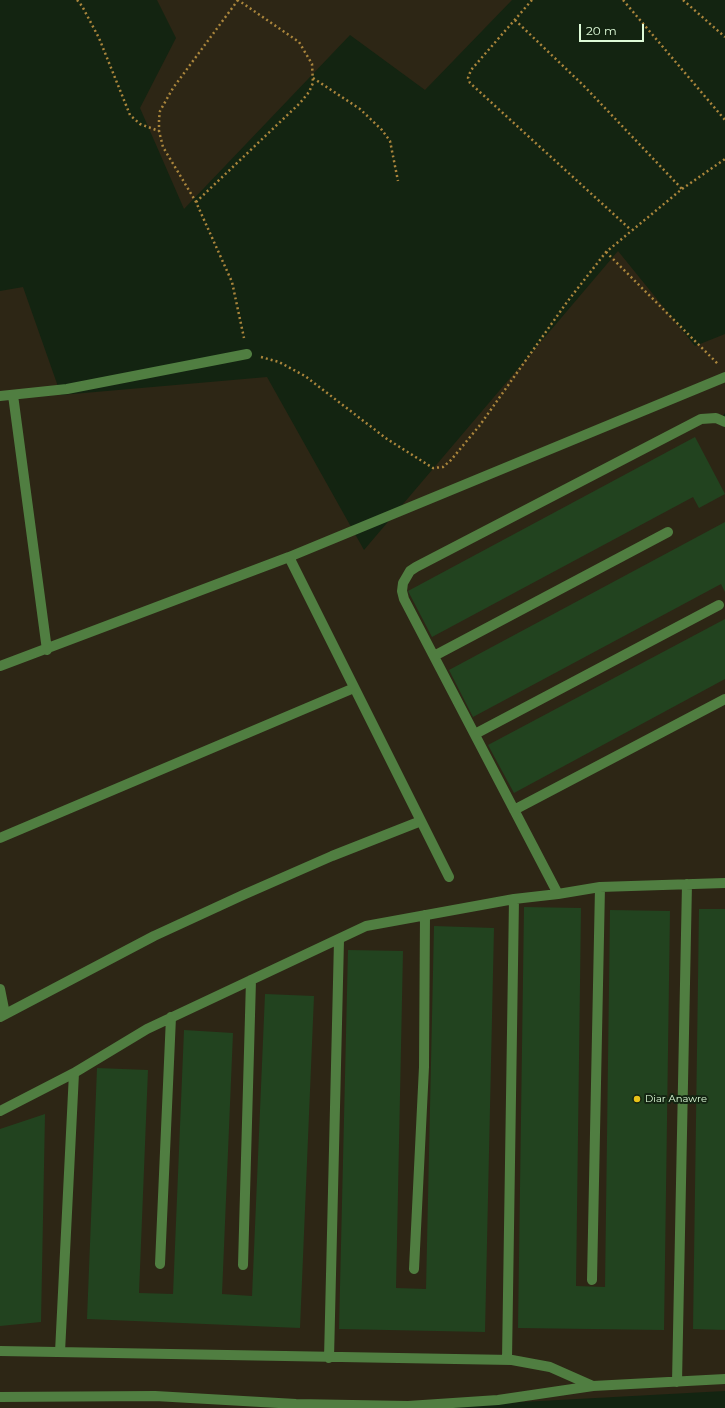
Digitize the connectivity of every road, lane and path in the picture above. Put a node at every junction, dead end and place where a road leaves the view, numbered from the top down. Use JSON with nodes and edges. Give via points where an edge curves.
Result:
{"nodes":[{"id":1,"x":77,"y":0,"type":"edge"},
{"id":2,"x":238,"y":0,"type":"edge"},
{"id":3,"x":532,"y":0,"type":"edge"},
{"id":4,"x":623,"y":0,"type":"edge"},
{"id":5,"x":683,"y":0,"type":"edge"},
{"id":6,"x":515,"y":20,"type":"junction"},
{"id":7,"x":725,"y":37,"type":"edge"},
{"id":8,"x":313,"y":78,"type":"junction"},
{"id":9,"x":725,"y":120,"type":"edge"},
{"id":10,"x":159,"y":131,"type":"junction"},
{"id":11,"x":725,"y":159,"type":"edge"},
{"id":12,"x":398,"y":181,"type":"dead end"},
{"id":13,"x":682,"y":189,"type":"junction"},
{"id":14,"x":196,"y":202,"type":"junction"},
{"id":15,"x":631,"y":230,"type":"junction"},
{"id":16,"x":606,"y":252,"type":"junction"},
{"id":17,"x":246,"y":354,"type":"junction"},
{"id":18,"x":720,"y":366,"type":"dead end"},
{"id":19,"x":725,"y":377,"type":"edge"},
{"id":20,"x":13,"y":395,"type":"junction"},
{"id":21,"x":0,"y":396,"type":"edge"},
{"id":22,"x":725,"y":422,"type":"edge"},
{"id":23,"x":668,"y":532,"type":"dead end"},
{"id":24,"x":289,"y":557,"type":"junction"},
{"id":25,"x":719,"y":606,"type":"dead end"},
{"id":26,"x":47,"y":650,"type":"junction"},
{"id":27,"x":434,"y":656,"type":"junction"},
{"id":28,"x":0,"y":666,"type":"edge"},
{"id":29,"x":354,"y":688,"type":"junction"},
{"id":30,"x":725,"y":699,"type":"edge"},
{"id":31,"x":475,"y":734,"type":"junction"},
{"id":32,"x":514,"y":810,"type":"junction"},
{"id":33,"x":421,"y":821,"type":"junction"},
{"id":34,"x":0,"y":838,"type":"edge"},
{"id":35,"x":449,"y":877,"type":"dead end"},
{"id":36,"x":725,"y":883,"type":"edge"},
{"id":37,"x":687,"y":884,"type":"junction"},
{"id":38,"x":600,"y":887,"type":"junction"},
{"id":39,"x":558,"y":894,"type":"junction"},
{"id":40,"x":514,"y":899,"type":"junction"},
{"id":41,"x":425,"y":915,"type":"junction"},
{"id":42,"x":339,"y":940,"type":"junction"},
{"id":43,"x":251,"y":980,"type":"junction"},
{"id":44,"x":0,"y":989,"type":"edge"},
{"id":45,"x":3,"y":1015,"type":"edge"},
{"id":46,"x":171,"y":1017,"type":"junction"},
{"id":47,"x":74,"y":1073,"type":"junction"},
{"id":48,"x":0,"y":1111,"type":"edge"},
{"id":49,"x":160,"y":1264,"type":"dead end"},
{"id":50,"x":243,"y":1265,"type":"dead end"},
{"id":51,"x":414,"y":1269,"type":"dead end"},
{"id":52,"x":592,"y":1280,"type":"dead end"},
{"id":53,"x":0,"y":1351,"type":"edge"},
{"id":54,"x":60,"y":1352,"type":"junction"},
{"id":55,"x":328,"y":1358,"type":"junction"},
{"id":56,"x":507,"y":1360,"type":"junction"},
{"id":57,"x":725,"y":1379,"type":"edge"},
{"id":58,"x":677,"y":1382,"type":"junction"},
{"id":59,"x":593,"y":1386,"type":"junction"},
{"id":60,"x":0,"y":1397,"type":"edge"}],
"edges":[{"from":1,"to":10,"type":"path","via":[[100,38],[130,115],[140,124]]},
{"from":2,"to":8,"type":"path","via":[[299,42],[312,64]]},
{"from":2,"to":10,"type":"path","via":[[173,88],[160,111]]},
{"from":3,"to":6,"type":"path"},
{"from":4,"to":9,"type":"path"},
{"from":5,"to":7,"type":"path"},
{"from":6,"to":13,"type":"path","via":[[584,86]]},
{"from":6,"to":15,"type":"path","via":[[471,70],[468,78],[470,83]]},
{"from":8,"to":12,"type":"path","via":[[360,109],[382,130],[390,141]]},
{"from":8,"to":14,"type":"path","via":[[308,92],[300,103]]},
{"from":10,"to":14,"type":"path","via":[[163,147]]},
{"from":11,"to":13,"type":"path"},
{"from":13,"to":15,"type":"path"},
{"from":14,"to":17,"type":"path","via":[[232,282]]},
{"from":15,"to":16,"type":"path"},
{"from":16,"to":17,"type":"path","via":[[567,302],[480,425],[451,460],[437,468],[433,468],[387,439],[305,376],[279,362]]},
{"from":16,"to":18,"type":"path"},
{"from":17,"to":20,"type":"street","via":[[67,389]]},
{"from":19,"to":24,"type":"street"},
{"from":20,"to":21,"type":"street"},
{"from":20,"to":26,"type":"street"},
{"from":22,"to":27,"type":"street","via":[[716,418],[701,419],[410,571],[403,583],[404,598]]},
{"from":23,"to":27,"type":"street"},
{"from":24,"to":26,"type":"street"},
{"from":24,"to":29,"type":"street"},
{"from":25,"to":31,"type":"street"},
{"from":26,"to":28,"type":"street"},
{"from":27,"to":31,"type":"street"},
{"from":29,"to":33,"type":"street"},
{"from":29,"to":34,"type":"street"},
{"from":30,"to":32,"type":"street"},
{"from":31,"to":32,"type":"street"},
{"from":32,"to":39,"type":"street"},
{"from":33,"to":35,"type":"street"},
{"from":33,"to":45,"type":"street","via":[[243,894],[154,936]]},
{"from":36,"to":37,"type":"street"},
{"from":37,"to":38,"type":"street"},
{"from":37,"to":58,"type":"street"},
{"from":38,"to":39,"type":"street"},
{"from":38,"to":52,"type":"street"},
{"from":39,"to":40,"type":"street"},
{"from":40,"to":41,"type":"street"},
{"from":40,"to":56,"type":"street"},
{"from":41,"to":42,"type":"street","via":[[366,926]]},
{"from":41,"to":51,"type":"street","via":[[424,1067]]},
{"from":42,"to":43,"type":"street"},
{"from":42,"to":55,"type":"street"},
{"from":43,"to":46,"type":"street"},
{"from":43,"to":50,"type":"street"},
{"from":44,"to":45,"type":"street"},
{"from":46,"to":47,"type":"street"},
{"from":46,"to":49,"type":"street"},
{"from":47,"to":48,"type":"street"},
{"from":47,"to":54,"type":"street"},
{"from":53,"to":54,"type":"street"},
{"from":54,"to":55,"type":"street"},
{"from":55,"to":56,"type":"street","via":[[446,1357]]},
{"from":56,"to":59,"type":"street","via":[[532,1362],[550,1367]]},
{"from":57,"to":58,"type":"street"},
{"from":58,"to":59,"type":"street"},
{"from":59,"to":60,"type":"street","via":[[498,1400],[408,1406],[296,1404],[155,1396]]}]}
